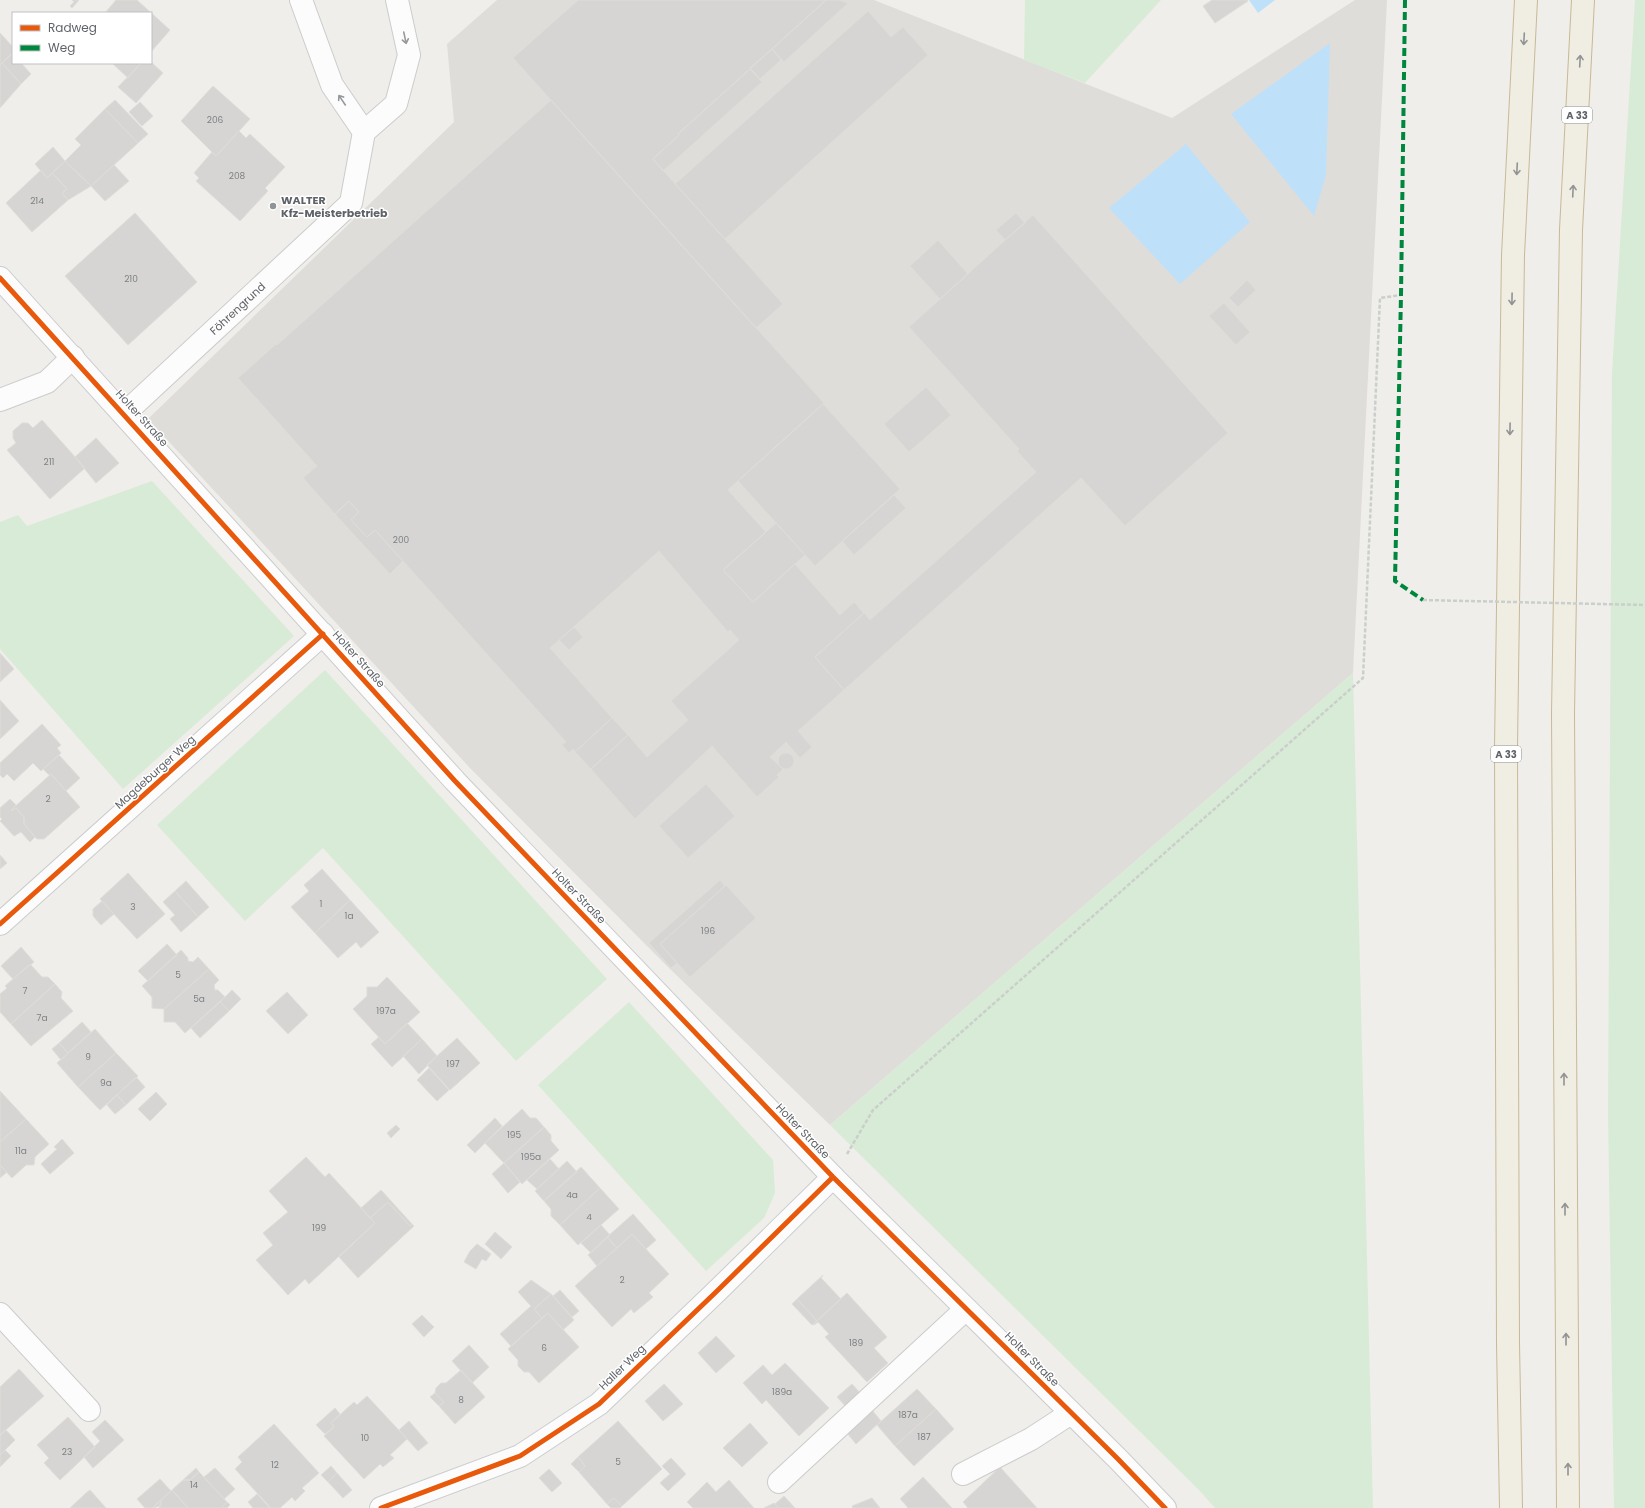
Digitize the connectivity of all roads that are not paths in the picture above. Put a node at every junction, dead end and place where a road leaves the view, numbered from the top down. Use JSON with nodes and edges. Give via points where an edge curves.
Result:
{"nodes":[{"id":1,"x":301,"y":0,"type":"edge"},
{"id":2,"x":397,"y":0,"type":"edge"},
{"id":3,"x":1526,"y":0,"type":"edge"},
{"id":4,"x":1583,"y":0,"type":"edge"},
{"id":5,"x":364,"y":132,"type":"junction"},
{"id":6,"x":0,"y":278,"type":"edge"},
{"id":7,"x":73,"y":357,"type":"junction"},
{"id":8,"x":0,"y":400,"type":"edge"},
{"id":9,"x":124,"y":414,"type":"junction"},
{"id":10,"x":323,"y":634,"type":"junction"},
{"id":11,"x":0,"y":924,"type":"edge"},
{"id":12,"x":833,"y":1177,"type":"junction"},
{"id":13,"x":966,"y":1309,"type":"junction"},
{"id":14,"x":0,"y":1314,"type":"edge"},
{"id":15,"x":89,"y":1410,"type":"dead end"},
{"id":16,"x":1071,"y":1413,"type":"junction"},
{"id":17,"x":963,"y":1474,"type":"dead end"},
{"id":18,"x":779,"y":1482,"type":"dead end"},
{"id":19,"x":382,"y":1508,"type":"edge"},
{"id":20,"x":1164,"y":1508,"type":"edge"},
{"id":21,"x":1510,"y":1508,"type":"edge"},
{"id":22,"x":1568,"y":1508,"type":"edge"}],
"edges":[{"from":5,"to":1,"type":"street","one_way":true,"via":[[332,85]]},
{"from":2,"to":5,"type":"street","one_way":true,"via":[[409,55],[396,104]]},
{"from":3,"to":21,"type":"highway","number":"A 33","one_way":true,"via":[[1513,255],[1506,748]]},
{"from":22,"to":4,"type":"highway","number":"A 33","one_way":true,"via":[[1563,714],[1571,230]]},
{"from":5,"to":9,"type":"street","name":"Föhrengrund","via":[[351,203]]},
{"from":6,"to":7,"type":"street","name":"Holter Straße"},
{"from":7,"to":8,"type":"street","via":[[47,382]]},
{"from":7,"to":9,"type":"street","name":"Holter Straße"},
{"from":9,"to":10,"type":"street","name":"Holter Straße"},
{"from":10,"to":11,"type":"street","name":"Magdeburger Weg"},
{"from":10,"to":12,"type":"street","name":"Holter Straße","via":[[455,782]]},
{"from":12,"to":13,"type":"street","name":"Holter Straße"},
{"from":12,"to":19,"type":"street","name":"Haller Weg","via":[[599,1404],[520,1456]]},
{"from":13,"to":16,"type":"street","name":"Holter Straße"},
{"from":13,"to":18,"type":"street"},
{"from":14,"to":15,"type":"street"},
{"from":16,"to":17,"type":"street","via":[[1031,1439]]},
{"from":16,"to":20,"type":"street","name":"Holter Straße"}]}
